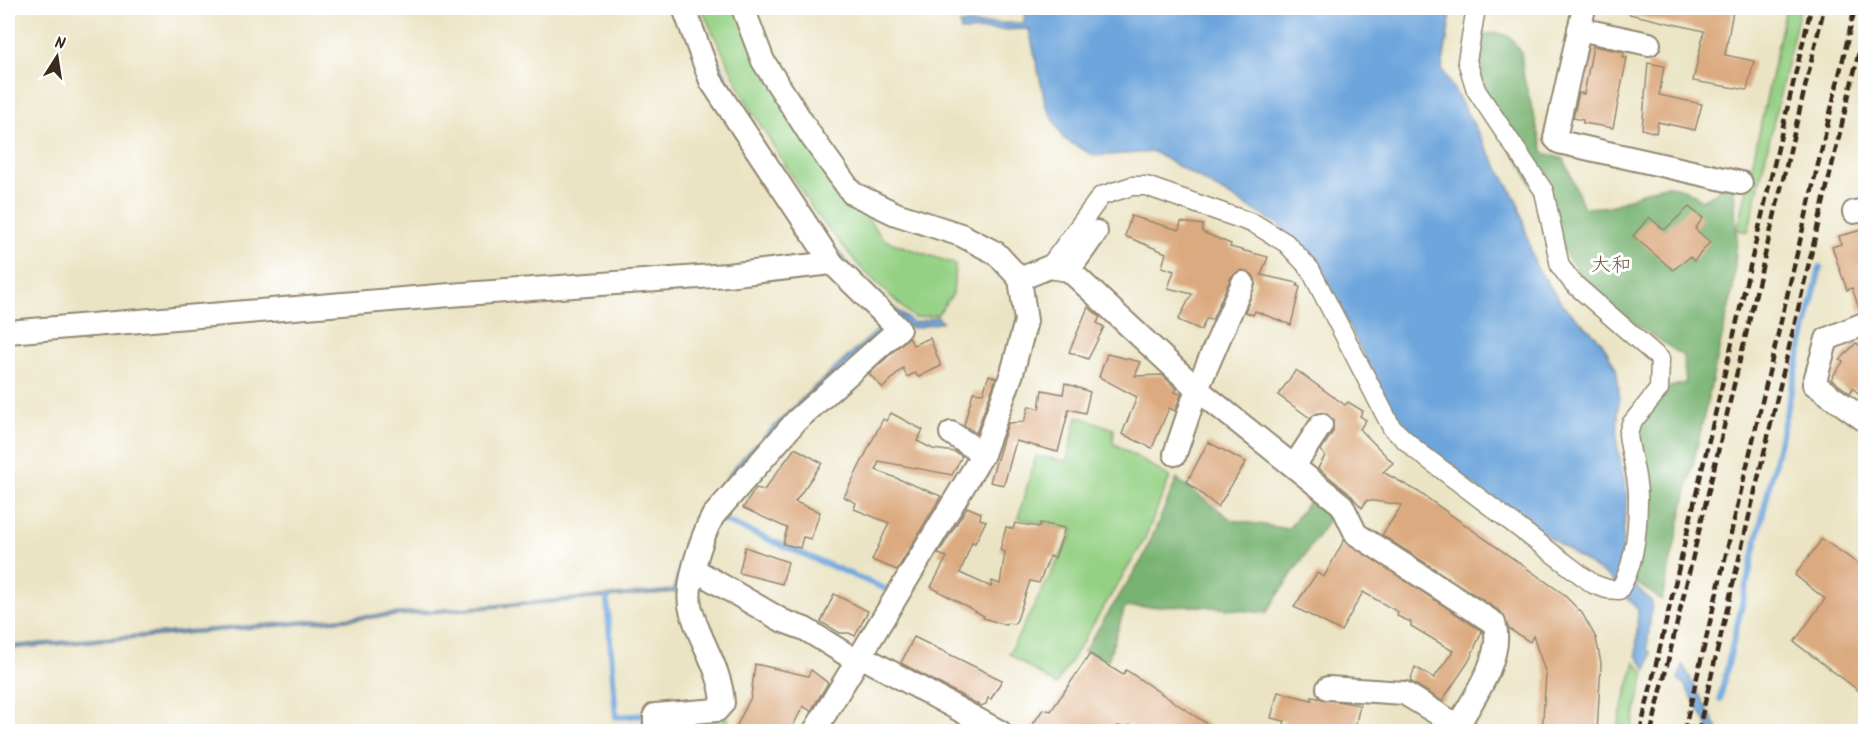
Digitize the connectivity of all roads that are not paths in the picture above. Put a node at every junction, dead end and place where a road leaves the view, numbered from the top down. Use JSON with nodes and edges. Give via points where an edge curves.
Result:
{"nodes":[{"id":1,"x":684,"y":8,"type":"edge"},
{"id":2,"x":743,"y":8,"type":"edge"},
{"id":3,"x":1476,"y":8,"type":"edge"},
{"id":4,"x":1582,"y":18,"type":"edge"},
{"id":5,"x":1649,"y":44,"type":"dead end"},
{"id":6,"x":1741,"y":183,"type":"dead end"},
{"id":7,"x":1096,"y":232,"type":"dead end"},
{"id":8,"x":832,"y":263,"type":"junction"},
{"id":9,"x":1059,"y":269,"type":"junction"},
{"id":10,"x":1020,"y":279,"type":"junction"},
{"id":11,"x":1243,"y":283,"type":"dead end"},
{"id":12,"x":1866,"y":323,"type":"edge"},
{"id":13,"x":8,"y":332,"type":"edge"},
{"id":14,"x":1197,"y":389,"type":"junction"},
{"id":15,"x":1866,"y":422,"type":"edge"},
{"id":16,"x":1321,"y":425,"type":"dead end"},
{"id":17,"x":951,"y":433,"type":"dead end"},
{"id":18,"x":983,"y":454,"type":"junction"},
{"id":19,"x":1175,"y":454,"type":"dead end"},
{"id":20,"x":1294,"y":466,"type":"junction"},
{"id":21,"x":695,"y":570,"type":"junction"},
{"id":22,"x":859,"y":658,"type":"junction"},
{"id":23,"x":1328,"y":688,"type":"dead end"},
{"id":24,"x":1463,"y":729,"type":"edge"},
{"id":25,"x":655,"y":732,"type":"edge"},
{"id":26,"x":814,"y":732,"type":"edge"},
{"id":27,"x":1000,"y":732,"type":"edge"}],
"edges":[{"from":1,"to":8,"type":"street","via":[[711,81]]},
{"from":2,"to":10,"type":"street","via":[[764,61],[852,194],[896,214],[961,234],[996,253]]},
{"from":3,"to":9,"type":"street","via":[[1467,61],[1476,90],[1544,191],[1560,266],[1573,283],[1660,359],[1659,389],[1631,424],[1628,434],[1639,497],[1632,560],[1619,590],[1593,584],[1392,428],[1310,269],[1277,235],[1146,186],[1132,186],[1101,196]]},
{"from":4,"to":5,"type":"street"},
{"from":4,"to":6,"type":"street","via":[[1555,138]]},
{"from":7,"to":9,"type":"street"},
{"from":8,"to":13,"type":"street","via":[[727,275]]},
{"from":8,"to":21,"type":"street","via":[[899,328],[796,421],[713,516]]},
{"from":9,"to":10,"type":"street"},
{"from":9,"to":14,"type":"street"},
{"from":10,"to":18,"type":"street","via":[[1026,321]]},
{"from":11,"to":14,"type":"street"},
{"from":12,"to":15,"type":"street","via":[[1827,339],[1814,384]]},
{"from":14,"to":19,"type":"street"},
{"from":14,"to":20,"type":"street"},
{"from":16,"to":20,"type":"street"},
{"from":17,"to":18,"type":"street"},
{"from":18,"to":22,"type":"street"},
{"from":20,"to":24,"type":"street","via":[[1342,505],[1356,534],[1494,623],[1489,672]]},
{"from":21,"to":22,"type":"street","via":[[783,621]]},
{"from":21,"to":25,"type":"street","via":[[688,594],[690,609],[722,685],[723,703],[717,710],[655,715]]},
{"from":22,"to":26,"type":"street"},
{"from":22,"to":27,"type":"street"},
{"from":23,"to":24,"type":"street","via":[[1404,693]]}]}
